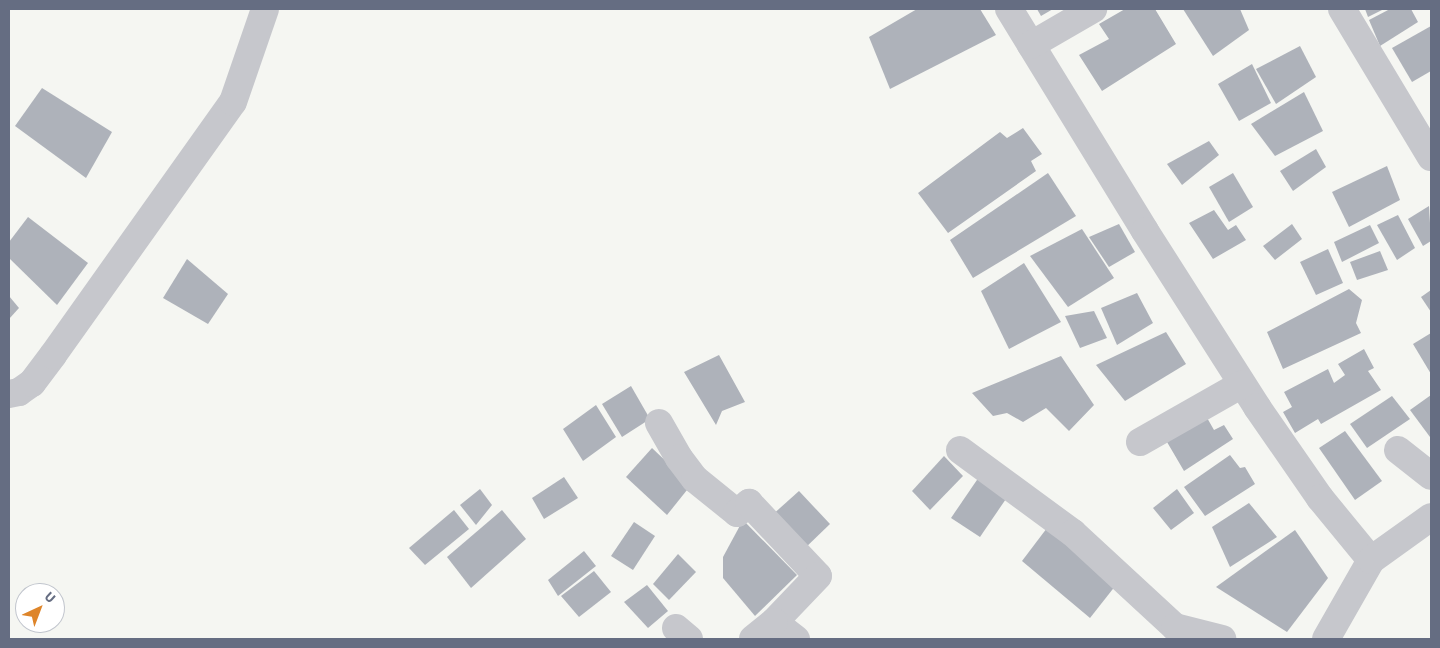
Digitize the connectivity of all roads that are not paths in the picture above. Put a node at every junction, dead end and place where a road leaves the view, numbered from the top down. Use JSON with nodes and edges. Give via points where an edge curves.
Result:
{"nodes":[{"id":1,"x":265,"y":9,"type":"edge"},
{"id":2,"x":1009,"y":9,"type":"edge"},
{"id":3,"x":1093,"y":9,"type":"edge"},
{"id":4,"x":1342,"y":9,"type":"edge"},
{"id":5,"x":1032,"y":46,"type":"junction"},
{"id":6,"x":1431,"y":157,"type":"edge"},
{"id":7,"x":1242,"y":384,"type":"junction"},
{"id":8,"x":9,"y":394,"type":"edge"},
{"id":9,"x":659,"y":422,"type":"dead end"},
{"id":10,"x":1140,"y":442,"type":"dead end"},
{"id":11,"x":960,"y":450,"type":"dead end"},
{"id":12,"x":1398,"y":450,"type":"dead end"},
{"id":13,"x":1431,"y":476,"type":"edge"},
{"id":14,"x":1431,"y":517,"type":"edge"},
{"id":15,"x":1371,"y":560,"type":"junction"},
{"id":16,"x":774,"y":622,"type":"junction"},
{"id":17,"x":753,"y":639,"type":"edge"},
{"id":18,"x":796,"y":639,"type":"edge"},
{"id":19,"x":1222,"y":639,"type":"edge"},
{"id":20,"x":1326,"y":639,"type":"edge"}],
"edges":[{"from":1,"to":8,"type":"street","via":[[234,102],[32,383],[19,392]]},
{"from":2,"to":5,"type":"street"},
{"from":3,"to":5,"type":"street"},
{"from":4,"to":6,"type":"street"},
{"from":5,"to":7,"type":"street"},
{"from":7,"to":10,"type":"street"},
{"from":7,"to":15,"type":"street","via":[[1320,498]]},
{"from":9,"to":16,"type":"street","via":[[678,458],[695,478],[737,513],[749,503],[818,576]]},
{"from":11,"to":19,"type":"street","via":[[1073,533],[1176,627]]},
{"from":12,"to":13,"type":"street"},
{"from":14,"to":15,"type":"street"},
{"from":15,"to":20,"type":"street"},
{"from":16,"to":17,"type":"street"},
{"from":16,"to":18,"type":"street"}]}
